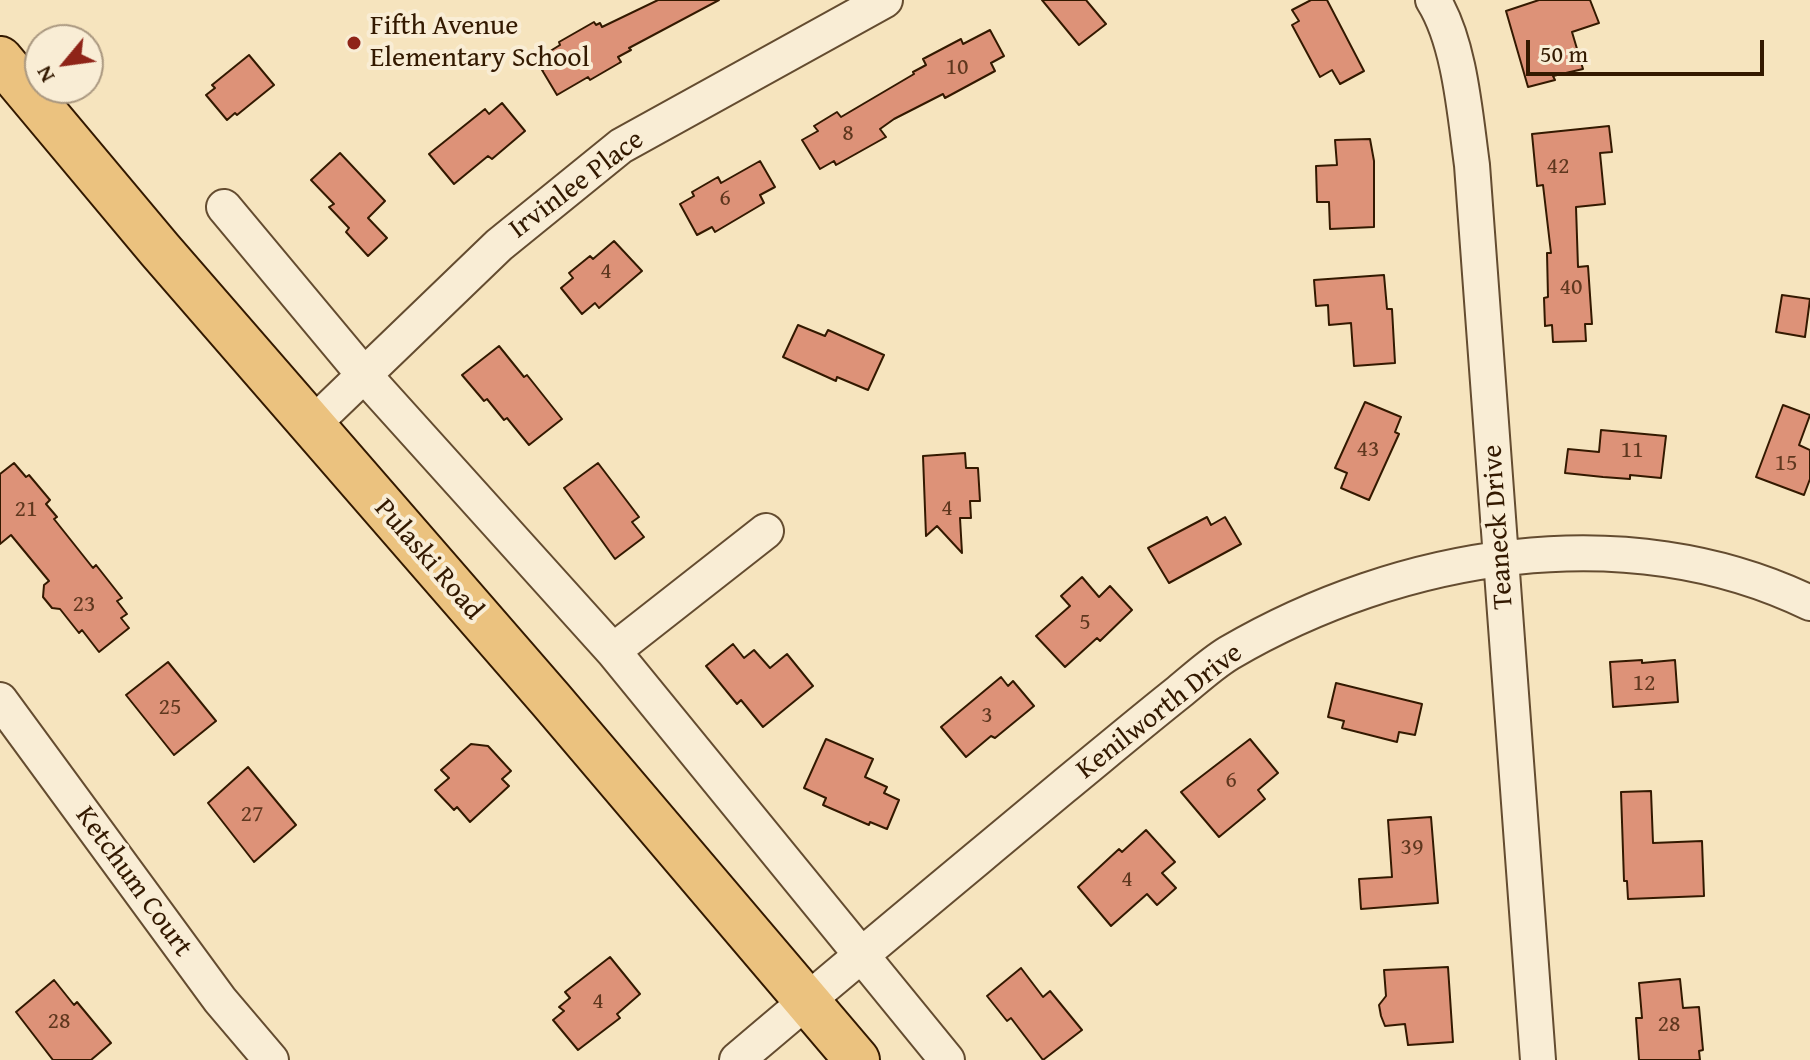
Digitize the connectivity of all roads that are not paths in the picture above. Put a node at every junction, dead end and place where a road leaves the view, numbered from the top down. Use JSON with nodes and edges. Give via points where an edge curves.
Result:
{"nodes":[{"id":1,"x":885,"y":0,"type":"edge"},
{"id":2,"x":1433,"y":0,"type":"edge"},
{"id":3,"x":0,"y":59,"type":"edge"},
{"id":4,"x":224,"y":207,"type":"dead end"},
{"id":5,"x":365,"y":376,"type":"junction"},
{"id":6,"x":311,"y":426,"type":"junction"},
{"id":7,"x":766,"y":531,"type":"dead end"},
{"id":8,"x":1503,"y":557,"type":"junction"},
{"id":9,"x":1810,"y":603,"type":"edge"},
{"id":10,"x":613,"y":651,"type":"junction"},
{"id":11,"x":0,"y":700,"type":"edge"},
{"id":12,"x":861,"y":956,"type":"junction"},
{"id":13,"x":807,"y":1001,"type":"junction"},
{"id":14,"x":271,"y":1060,"type":"edge"},
{"id":15,"x":737,"y":1060,"type":"edge"},
{"id":16,"x":857,"y":1060,"type":"edge"},
{"id":17,"x":947,"y":1060,"type":"edge"},
{"id":18,"x":1538,"y":1060,"type":"edge"}],
"edges":[{"from":1,"to":5,"type":"street","name":"Irvinlee Place","via":[[621,146],[499,245]]},
{"from":2,"to":8,"type":"street","name":"Teaneck Drive","via":[[1461,83],[1472,165]]},
{"from":3,"to":6,"type":"main road","name":"Pulaski Road"},
{"from":4,"to":5,"type":"street"},
{"from":5,"to":6,"type":"street","name":"Irvinlee Place"},
{"from":5,"to":10,"type":"street"},
{"from":6,"to":13,"type":"main road","name":"Pulaski Road"},
{"from":7,"to":10,"type":"street"},
{"from":8,"to":9,"type":"street","name":"Kenilworth Drive","via":[[1592,553],[1680,561],[1774,586]]},
{"from":8,"to":12,"type":"street","name":"Kenilworth Drive","via":[[1356,595],[1226,655]]},
{"from":8,"to":18,"type":"street","name":"Teaneck Drive"},
{"from":10,"to":12,"type":"street"},
{"from":11,"to":14,"type":"street","name":"Ketchum Court","via":[[220,1000]]},
{"from":12,"to":13,"type":"street","name":"Kenilworth Drive"},
{"from":12,"to":17,"type":"street"},
{"from":13,"to":15,"type":"street","name":"Kenilworth Drive"},
{"from":13,"to":16,"type":"main road","name":"Pulaski Road"}]}
